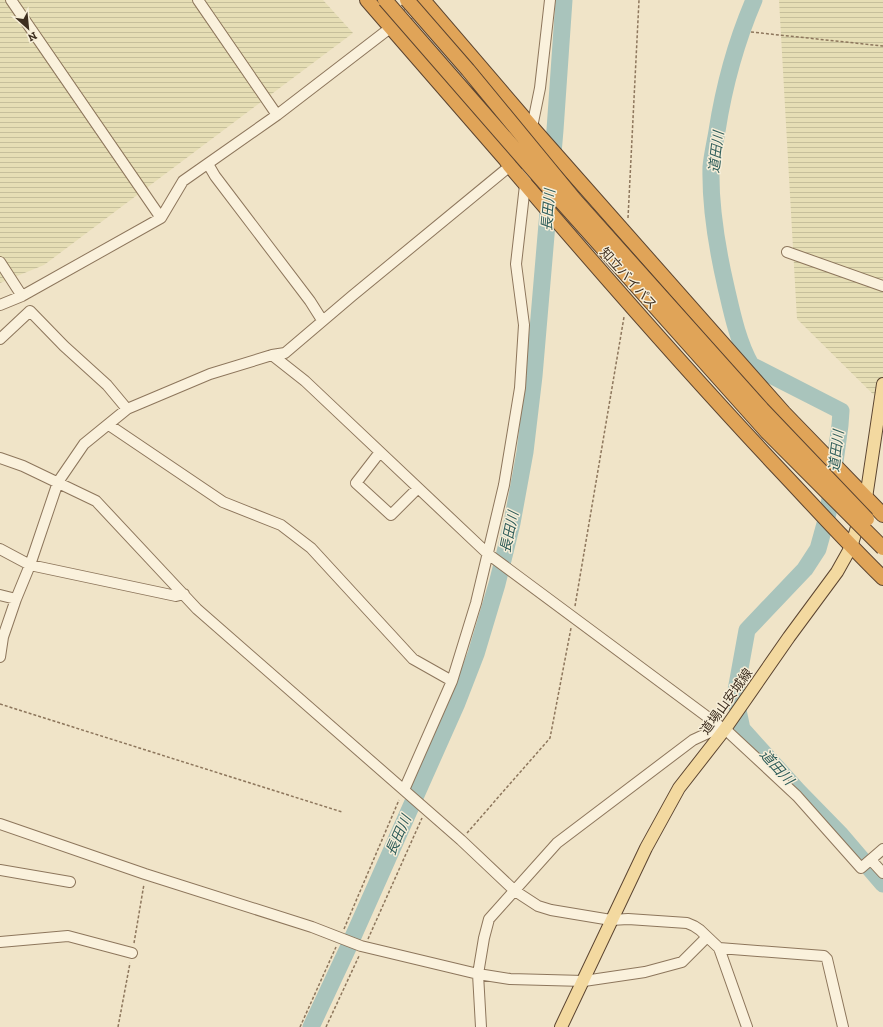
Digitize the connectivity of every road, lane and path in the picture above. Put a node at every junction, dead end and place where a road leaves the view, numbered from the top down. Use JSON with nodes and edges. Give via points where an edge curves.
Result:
{"nodes":[{"id":1,"x":11,"y":0,"type":"edge"},
{"id":2,"x":198,"y":0,"type":"edge"},
{"id":3,"x":367,"y":0,"type":"edge"},
{"id":4,"x":385,"y":0,"type":"edge"},
{"id":5,"x":407,"y":0,"type":"edge"},
{"id":6,"x":425,"y":0,"type":"edge"},
{"id":7,"x":550,"y":0,"type":"edge"},
{"id":8,"x":639,"y":0,"type":"edge"},
{"id":9,"x":391,"y":28,"type":"junction"},
{"id":10,"x":751,"y":32,"type":"dead end"},
{"id":11,"x":883,"y":46,"type":"edge"},
{"id":12,"x":277,"y":115,"type":"junction"},
{"id":13,"x":534,"y":129,"type":"junction"},
{"id":14,"x":208,"y":164,"type":"junction"},
{"id":15,"x":510,"y":166,"type":"junction"},
{"id":16,"x":525,"y":184,"type":"junction"},
{"id":17,"x":160,"y":218,"type":"junction"},
{"id":18,"x":628,"y":220,"type":"dead end"},
{"id":19,"x":787,"y":252,"type":"dead end"},
{"id":20,"x":0,"y":262,"type":"edge"},
{"id":21,"x":883,"y":286,"type":"edge"},
{"id":22,"x":22,"y":296,"type":"junction"},
{"id":23,"x":0,"y":304,"type":"edge"},
{"id":24,"x":620,"y":312,"type":"dead end"},
{"id":25,"x":322,"y":320,"type":"junction"},
{"id":26,"x":0,"y":338,"type":"edge"},
{"id":27,"x":272,"y":356,"type":"junction"},
{"id":28,"x":883,"y":384,"type":"edge"},
{"id":29,"x":127,"y":409,"type":"junction"},
{"id":30,"x":109,"y":425,"type":"junction"},
{"id":31,"x":380,"y":452,"type":"junction"},
{"id":32,"x":0,"y":458,"type":"edge"},
{"id":33,"x":58,"y":482,"type":"junction"},
{"id":34,"x":418,"y":488,"type":"junction"},
{"id":35,"x":866,"y":498,"type":"junction"},
{"id":36,"x":883,"y":515,"type":"edge"},
{"id":37,"x":883,"y":535,"type":"edge"},
{"id":38,"x":851,"y":547,"type":"junction"},
{"id":39,"x":883,"y":548,"type":"edge"},
{"id":40,"x":0,"y":549,"type":"edge"},
{"id":41,"x":488,"y":554,"type":"junction"},
{"id":42,"x":30,"y":565,"type":"junction"},
{"id":43,"x":883,"y":578,"type":"edge"},
{"id":44,"x":184,"y":594,"type":"junction"},
{"id":45,"x":0,"y":595,"type":"edge"},
{"id":46,"x":16,"y":599,"type":"junction"},
{"id":47,"x":573,"y":616,"type":"junction"},
{"id":48,"x":1,"y":637,"type":"edge"},
{"id":49,"x":0,"y":657,"type":"edge"},
{"id":50,"x":452,"y":681,"type":"junction"},
{"id":51,"x":0,"y":704,"type":"edge"},
{"id":52,"x":723,"y":728,"type":"junction"},
{"id":53,"x":404,"y":790,"type":"junction"},
{"id":54,"x":426,"y":809,"type":"junction"},
{"id":55,"x":342,"y":812,"type":"dead end"},
{"id":56,"x":0,"y":824,"type":"edge"},
{"id":57,"x":461,"y":840,"type":"junction"},
{"id":58,"x":883,"y":849,"type":"edge"},
{"id":59,"x":871,"y":860,"type":"junction"},
{"id":60,"x":0,"y":870,"type":"edge"},
{"id":61,"x":883,"y":873,"type":"edge"},
{"id":62,"x":70,"y":882,"type":"dead end"},
{"id":63,"x":515,"y":891,"type":"junction"},
{"id":64,"x":611,"y":920,"type":"junction"},
{"id":65,"x":340,"y":937,"type":"junction"},
{"id":66,"x":707,"y":937,"type":"junction"},
{"id":67,"x":0,"y":942,"type":"edge"},
{"id":68,"x":363,"y":946,"type":"junction"},
{"id":69,"x":719,"y":948,"type":"junction"},
{"id":70,"x":132,"y":952,"type":"dead end"},
{"id":71,"x":478,"y":974,"type":"junction"},
{"id":72,"x":584,"y":981,"type":"junction"},
{"id":73,"x":300,"y":1027,"type":"edge"},
{"id":74,"x":326,"y":1027,"type":"edge"},
{"id":75,"x":481,"y":1027,"type":"edge"},
{"id":76,"x":561,"y":1027,"type":"edge"},
{"id":77,"x":747,"y":1027,"type":"edge"},
{"id":78,"x":843,"y":1027,"type":"edge"}],
"edges":[{"from":1,"to":17,"type":"street"},
{"from":2,"to":12,"type":"street"},
{"from":3,"to":9,"type":"highway"},
{"from":4,"to":39,"type":"highway","name":"知立バイパス","bridge":true,"via":[[767,432]]},
{"from":5,"to":37,"type":"highway","name":"知立バイパス","bridge":true,"via":[[585,211],[762,409]]},
{"from":6,"to":9,"type":"street"},
{"from":6,"to":13,"type":"highway"},
{"from":7,"to":13,"type":"street"},
{"from":8,"to":18,"type":"path"},
{"from":9,"to":12,"type":"street"},
{"from":9,"to":15,"type":"highway"},
{"from":10,"to":11,"type":"path"},
{"from":12,"to":14,"type":"street"},
{"from":13,"to":16,"type":"street"},
{"from":13,"to":35,"type":"highway","via":[[779,407]]},
{"from":14,"to":17,"type":"street","via":[[183,180]]},
{"from":14,"to":25,"type":"street"},
{"from":15,"to":16,"type":"highway"},
{"from":15,"to":25,"type":"street"},
{"from":16,"to":38,"type":"highway","via":[[711,396]]},
{"from":16,"to":41,"type":"street","via":[[516,264],[524,325],[520,388],[504,485]]},
{"from":17,"to":22,"type":"street"},
{"from":19,"to":21,"type":"street"},
{"from":20,"to":22,"type":"street"},
{"from":22,"to":23,"type":"street"},
{"from":24,"to":47,"type":"path","via":[[625,318]]},
{"from":25,"to":27,"type":"street","via":[[285,353]]},
{"from":26,"to":29,"type":"street","via":[[30,311],[107,385]]},
{"from":27,"to":29,"type":"street","via":[[210,374]]},
{"from":27,"to":31,"type":"street","via":[[305,381]]},
{"from":28,"to":35,"type":"main road","name":"道場山安城線"},
{"from":29,"to":30,"type":"street"},
{"from":30,"to":33,"type":"street","via":[[84,444]]},
{"from":30,"to":50,"type":"street","via":[[223,502],[281,525],[311,548],[413,659]]},
{"from":31,"to":34,"type":"street"},
{"from":31,"to":34,"type":"street","via":[[356,483],[391,514]]},
{"from":32,"to":33,"type":"street"},
{"from":33,"to":42,"type":"street"},
{"from":33,"to":44,"type":"street","via":[[96,501]]},
{"from":34,"to":41,"type":"street"},
{"from":35,"to":36,"type":"highway"},
{"from":35,"to":38,"type":"main road","name":"道場山安城線"},
{"from":38,"to":43,"type":"highway"},
{"from":38,"to":52,"type":"main road","name":"道場山安城線","via":[[837,572]]},
{"from":40,"to":42,"type":"street"},
{"from":41,"to":47,"type":"street"},
{"from":41,"to":50,"type":"street"},
{"from":42,"to":44,"type":"street","via":[[176,596]]},
{"from":42,"to":46,"type":"street"},
{"from":44,"to":53,"type":"street"},
{"from":45,"to":46,"type":"street"},
{"from":46,"to":48,"type":"street"},
{"from":47,"to":52,"type":"street"},
{"from":47,"to":57,"type":"path","via":[[550,738]]},
{"from":48,"to":49,"type":"street"},
{"from":50,"to":53,"type":"street"},
{"from":51,"to":55,"type":"path"},
{"from":52,"to":59,"type":"street","via":[[797,796],[861,868]]},
{"from":52,"to":63,"type":"street","via":[[693,740],[557,843]]},
{"from":52,"to":64,"type":"main road","name":"道場山安城線","via":[[679,788]]},
{"from":53,"to":54,"type":"street"},
{"from":53,"to":65,"type":"path"},
{"from":54,"to":57,"type":"street"},
{"from":54,"to":68,"type":"path"},
{"from":56,"to":65,"type":"street"},
{"from":57,"to":63,"type":"street"},
{"from":58,"to":59,"type":"street"},
{"from":59,"to":61,"type":"street"},
{"from":60,"to":62,"type":"street"},
{"from":63,"to":64,"type":"street","via":[[538,906],[551,910]]},
{"from":63,"to":71,"type":"street","via":[[489,919]]},
{"from":64,"to":66,"type":"street","via":[[687,923]]},
{"from":64,"to":72,"type":"main road","name":"道場山安城線"},
{"from":65,"to":68,"type":"street"},
{"from":65,"to":73,"type":"path"},
{"from":66,"to":69,"type":"street"},
{"from":66,"to":72,"type":"street","via":[[682,962],[645,972]]},
{"from":67,"to":70,"type":"street","via":[[68,936]]},
{"from":68,"to":71,"type":"street"},
{"from":68,"to":74,"type":"path"},
{"from":69,"to":77,"type":"street"},
{"from":69,"to":78,"type":"street","via":[[824,956],[827,959]]},
{"from":71,"to":72,"type":"street","via":[[510,979]]},
{"from":71,"to":75,"type":"street"},
{"from":72,"to":76,"type":"main road","name":"道場山安城線"}]}
